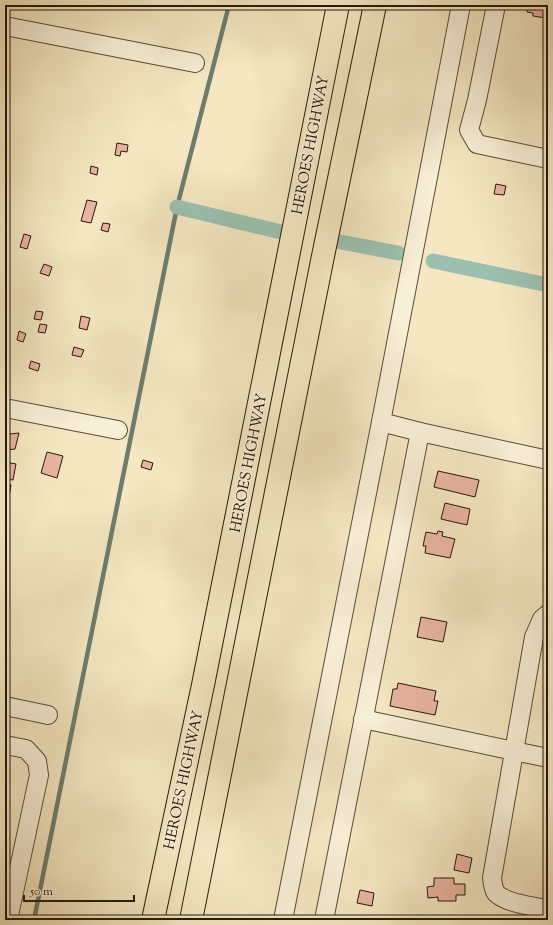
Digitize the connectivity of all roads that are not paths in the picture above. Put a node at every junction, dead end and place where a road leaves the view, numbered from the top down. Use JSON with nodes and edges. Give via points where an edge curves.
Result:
{"nodes":[{"id":1,"x":338,"y":5,"type":"edge"},
{"id":2,"x":375,"y":5,"type":"edge"},
{"id":3,"x":461,"y":5,"type":"edge"},
{"id":4,"x":496,"y":5,"type":"edge"},
{"id":5,"x":5,"y":26,"type":"edge"},
{"id":6,"x":195,"y":63,"type":"dead end"},
{"id":7,"x":548,"y":159,"type":"edge"},
{"id":8,"x":5,"y":408,"type":"edge"},
{"id":9,"x":381,"y":422,"type":"junction"},
{"id":10,"x":118,"y":430,"type":"dead end"},
{"id":11,"x":420,"y":432,"type":"junction"},
{"id":12,"x":548,"y":460,"type":"edge"},
{"id":13,"x":548,"y":614,"type":"edge"},
{"id":14,"x":5,"y":706,"type":"edge"},
{"id":15,"x":48,"y":715,"type":"dead end"},
{"id":16,"x":364,"y":719,"type":"junction"},
{"id":17,"x":5,"y":745,"type":"edge"},
{"id":18,"x":514,"y":752,"type":"junction"},
{"id":19,"x":548,"y":758,"type":"edge"},
{"id":20,"x":548,"y":909,"type":"edge"},
{"id":21,"x":8,"y":920,"type":"edge"},
{"id":22,"x":153,"y":920,"type":"edge"},
{"id":23,"x":191,"y":920,"type":"edge"},
{"id":24,"x":283,"y":920,"type":"edge"},
{"id":25,"x":324,"y":920,"type":"edge"}],
"edges":[{"from":1,"to":22,"type":"main road","name":"HEROES HIGHWAY","via":[[203,685]]},
{"from":2,"to":23,"type":"main road"},
{"from":3,"to":9,"type":"street"},
{"from":4,"to":7,"type":"street","via":[[469,130],[477,144]]},
{"from":5,"to":6,"type":"street"},
{"from":8,"to":10,"type":"street"},
{"from":9,"to":11,"type":"street"},
{"from":9,"to":24,"type":"street"},
{"from":11,"to":12,"type":"street"},
{"from":11,"to":16,"type":"street"},
{"from":13,"to":18,"type":"street","via":[[542,619],[534,637]]},
{"from":14,"to":15,"type":"street"},
{"from":16,"to":18,"type":"street"},
{"from":16,"to":25,"type":"street"},
{"from":17,"to":21,"type":"street","via":[[26,749],[37,761],[39,775]]},
{"from":18,"to":19,"type":"street"},
{"from":18,"to":20,"type":"street","via":[[492,878],[495,892],[501,898],[519,904]]}]}
